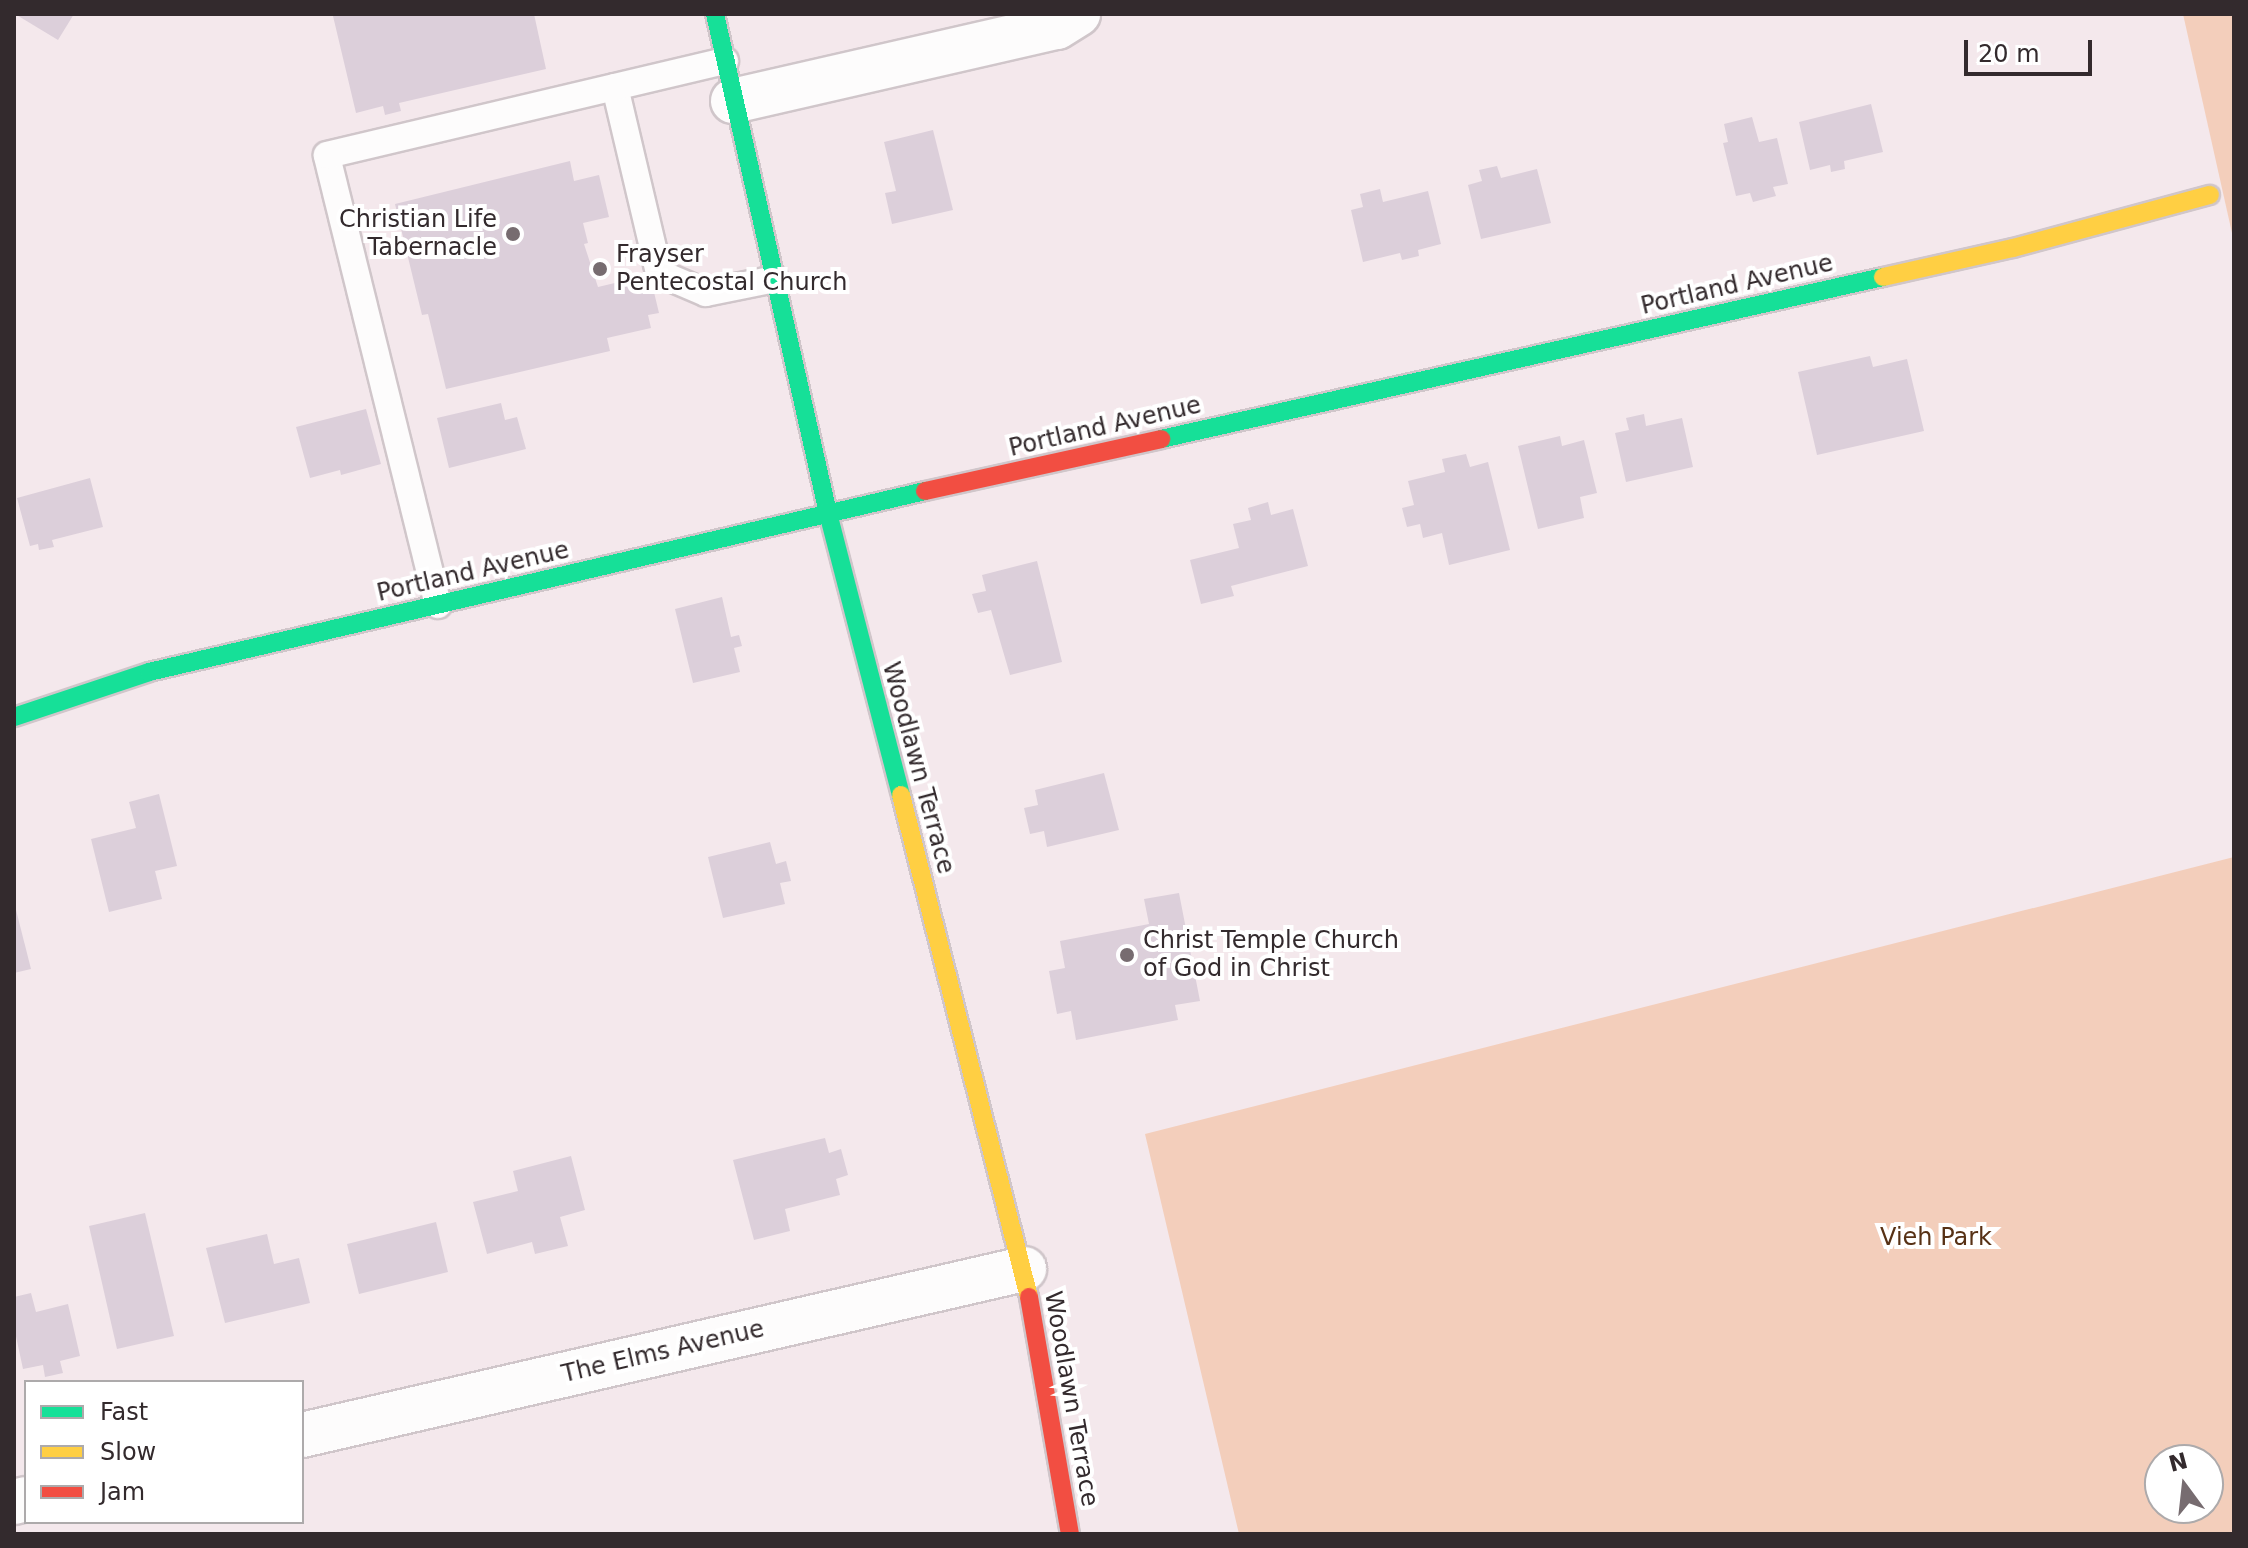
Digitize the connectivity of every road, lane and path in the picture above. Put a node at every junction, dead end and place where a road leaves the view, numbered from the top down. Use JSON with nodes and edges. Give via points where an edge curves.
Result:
{"nodes":[{"id":1,"x":715,"y":14,"type":"edge"},
{"id":2,"x":1078,"y":14,"type":"edge"},
{"id":3,"x":729,"y":81,"type":"junction"},
{"id":4,"x":615,"y":87,"type":"junction"},
{"id":5,"x":2210,"y":195,"type":"dead end"},
{"id":6,"x":775,"y":279,"type":"junction"},
{"id":7,"x":828,"y":513,"type":"junction"},
{"id":8,"x":438,"y":605,"type":"junction"},
{"id":9,"x":14,"y":717,"type":"edge"},
{"id":10,"x":1024,"y":1269,"type":"junction"},
{"id":11,"x":304,"y":1435,"type":"edge"},
{"id":12,"x":1070,"y":1534,"type":"edge"}],
"edges":[{"from":1,"to":3,"type":"street","name":"Woodlawn Terrace"},
{"from":2,"to":3,"type":"street","via":[[1057,27]]},
{"from":3,"to":4,"type":"lane"},
{"from":3,"to":6,"type":"street","name":"Woodlawn Terrace"},
{"from":4,"to":6,"type":"lane","via":[[659,273],[706,293]]},
{"from":4,"to":8,"type":"lane","via":[[327,155]]},
{"from":5,"to":7,"type":"street","name":"Portland Avenue","via":[[2013,248]]},
{"from":6,"to":7,"type":"street","name":"Woodlawn Terrace"},
{"from":7,"to":8,"type":"street","name":"Portland Avenue"},
{"from":7,"to":10,"type":"street","name":"Woodlawn Terrace"},
{"from":8,"to":9,"type":"street","name":"Portland Avenue","via":[[149,672]]},
{"from":10,"to":11,"type":"street","name":"The Elms Avenue"},
{"from":10,"to":12,"type":"street","name":"Woodlawn Terrace"}]}
